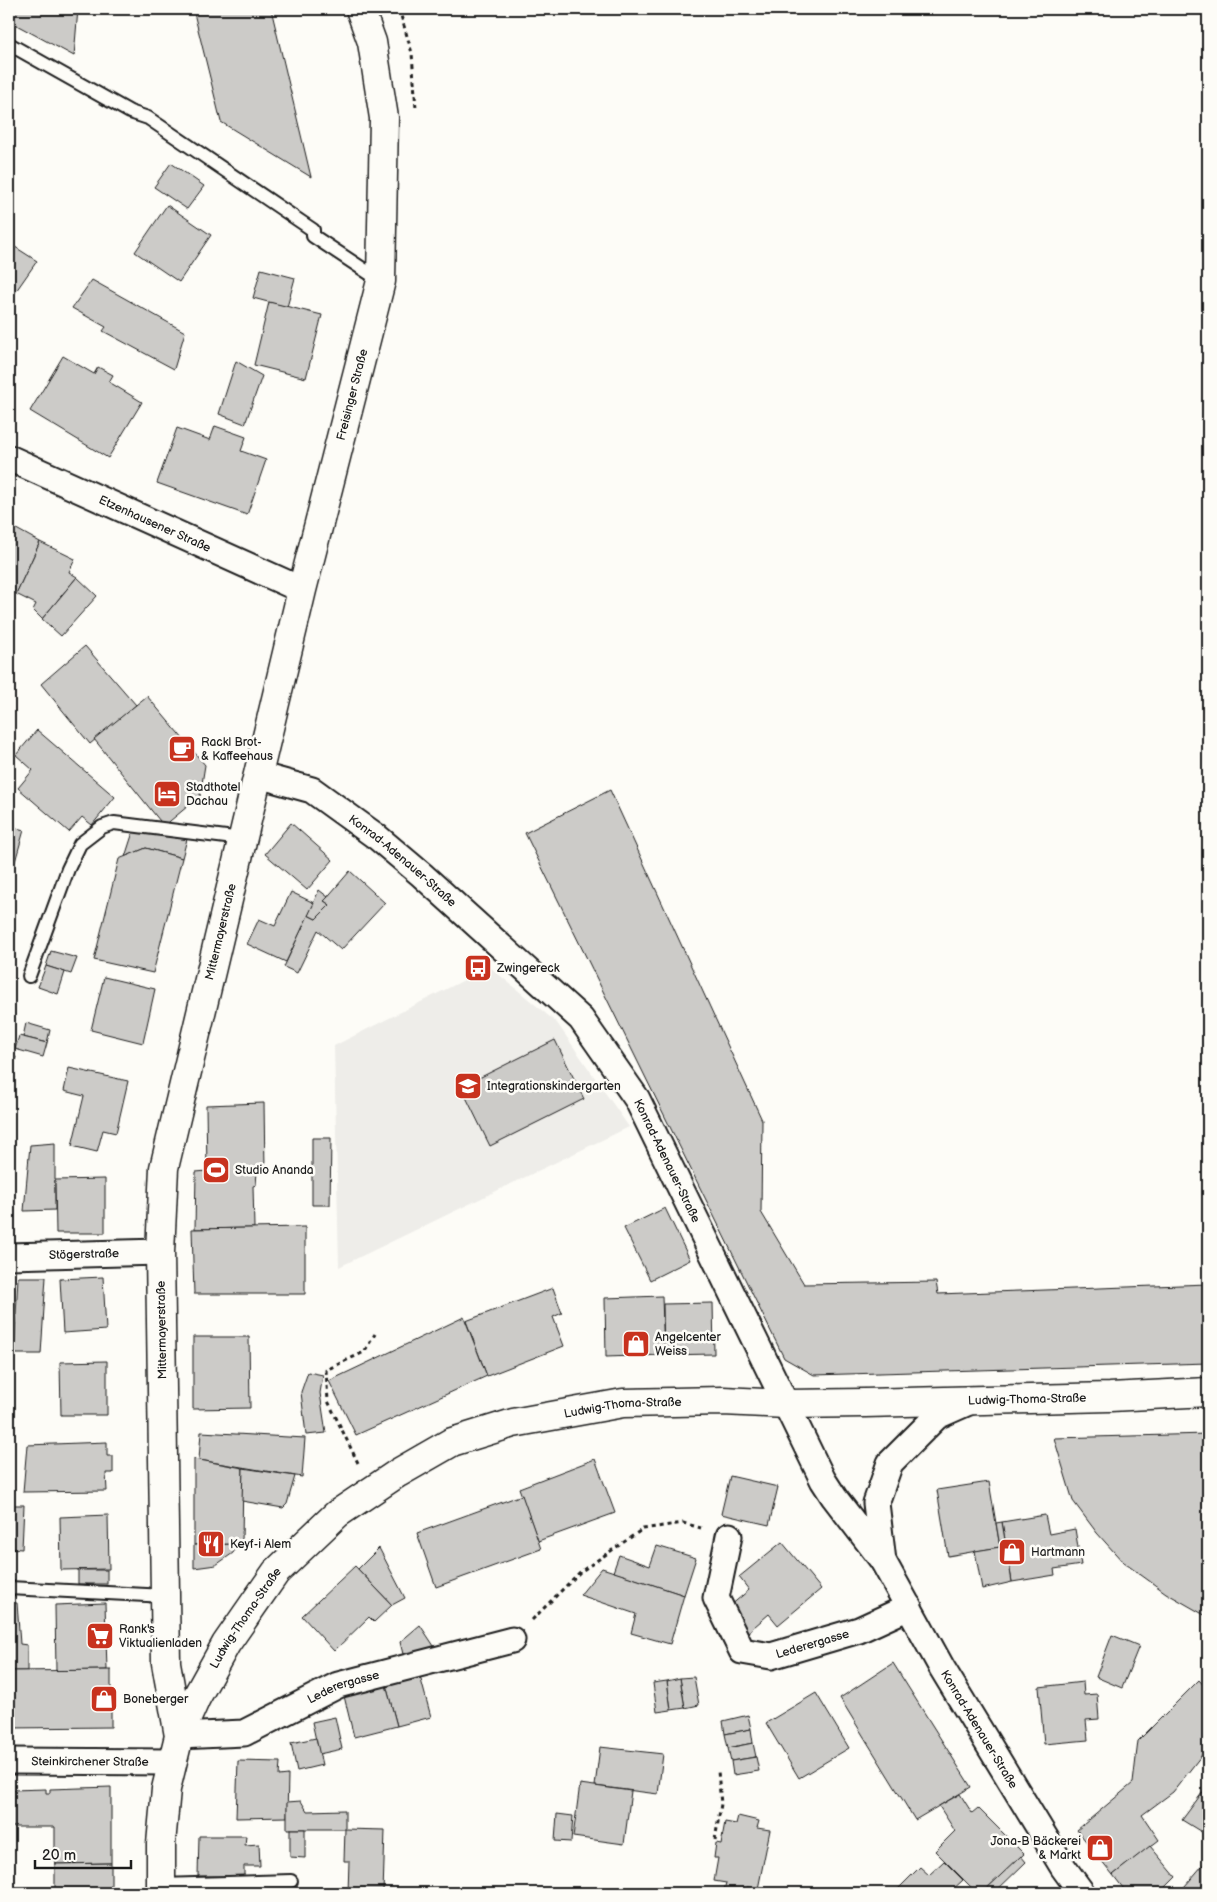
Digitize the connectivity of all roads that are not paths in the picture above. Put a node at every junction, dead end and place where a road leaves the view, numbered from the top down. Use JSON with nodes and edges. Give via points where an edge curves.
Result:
{"nodes":[{"id":1,"x":360,"y":9,"type":"edge"},
{"id":2,"x":9,"y":44,"type":"edge"},
{"id":3,"x":381,"y":281,"type":"junction"},
{"id":4,"x":9,"y":458,"type":"edge"},
{"id":5,"x":302,"y":590,"type":"junction"},
{"id":6,"x":258,"y":775,"type":"junction"},
{"id":7,"x":242,"y":839,"type":"junction"},
{"id":8,"x":28,"y":976,"type":"dead end"},
{"id":9,"x":160,"y":1252,"type":"junction"},
{"id":10,"x":9,"y":1256,"type":"edge"},
{"id":11,"x":1208,"y":1392,"type":"edge"},
{"id":12,"x":974,"y":1399,"type":"junction"},
{"id":13,"x":786,"y":1404,"type":"junction"},
{"id":14,"x":729,"y":1536,"type":"road end"},
{"id":15,"x":883,"y":1561,"type":"junction"},
{"id":16,"x":9,"y":1588,"type":"edge"},
{"id":17,"x":166,"y":1596,"type":"junction"},
{"id":18,"x":909,"y":1606,"type":"junction"},
{"id":19,"x":512,"y":1640,"type":"road end"},
{"id":20,"x":176,"y":1749,"type":"junction"},
{"id":21,"x":9,"y":1761,"type":"edge"},
{"id":22,"x":291,"y":1881,"type":"dead end"},
{"id":23,"x":161,"y":1889,"type":"edge"},
{"id":24,"x":1082,"y":1893,"type":"edge"}],
"edges":[{"from":1,"to":3,"type":"main road","name":"Freisinger Straße","via":[[372,42],[384,118]]},
{"from":2,"to":3,"type":"lane","via":[[130,112],[148,118],[313,230],[313,236]]},
{"from":3,"to":5,"type":"main road","name":"Freisinger Straße"},
{"from":4,"to":5,"type":"street","name":"Etzenhausener Straße"},
{"from":5,"to":6,"type":"main road","name":"Freisinger Straße"},
{"from":6,"to":7,"type":"main road","name":"Mittermayerstraße"},
{"from":6,"to":13,"type":"street","name":"Konrad-Adenauer-Straße","via":[[312,790],[377,837],[581,1019],[637,1099]]},
{"from":7,"to":8,"type":"lane","via":[[114,824],[102,827],[80,844]]},
{"from":7,"to":9,"type":"main road","name":"Mittermayerstraße","via":[[164,1168]]},
{"from":9,"to":10,"type":"street","name":"Stögerstraße"},
{"from":9,"to":17,"type":"main road","name":"Mittermayerstraße"},
{"from":11,"to":12,"type":"main road","name":"Ludwig-Thoma-Straße"},
{"from":12,"to":13,"type":"main road","name":"Ludwig-Thoma-Straße"},
{"from":12,"to":15,"type":"street","name":"Konrad-Adenauer-Straße","via":[[937,1416],[890,1463],[876,1503]]},
{"from":13,"to":15,"type":"street","name":"Konrad-Adenauer-Straße","via":[[834,1497]]},
{"from":13,"to":20,"type":"main road","name":"Ludwig-Thoma-Straße","via":[[722,1401],[623,1403],[513,1423],[452,1442],[338,1514],[276,1572],[226,1644],[196,1698]]},
{"from":14,"to":18,"type":"street","name":"Lederergasse","via":[[716,1598],[742,1651],[771,1656],[859,1630]]},
{"from":15,"to":18,"type":"street","name":"Konrad-Adenauer-Straße"},
{"from":16,"to":17,"type":"lane"},
{"from":17,"to":20,"type":"main road","name":"Mittermayerstraße","via":[[166,1663]]},
{"from":18,"to":24,"type":"street","name":"Konrad-Adenauer-Straße","via":[[942,1668]]},
{"from":19,"to":20,"type":"street","name":"Lederergasse","via":[[338,1685],[244,1732]]},
{"from":20,"to":21,"type":"street","name":"Steinkirchener Straße"},
{"from":20,"to":23,"type":"main road","name":"Mittermayerstraße","via":[[166,1789]]},
{"from":22,"to":23,"type":"lane"}]}
